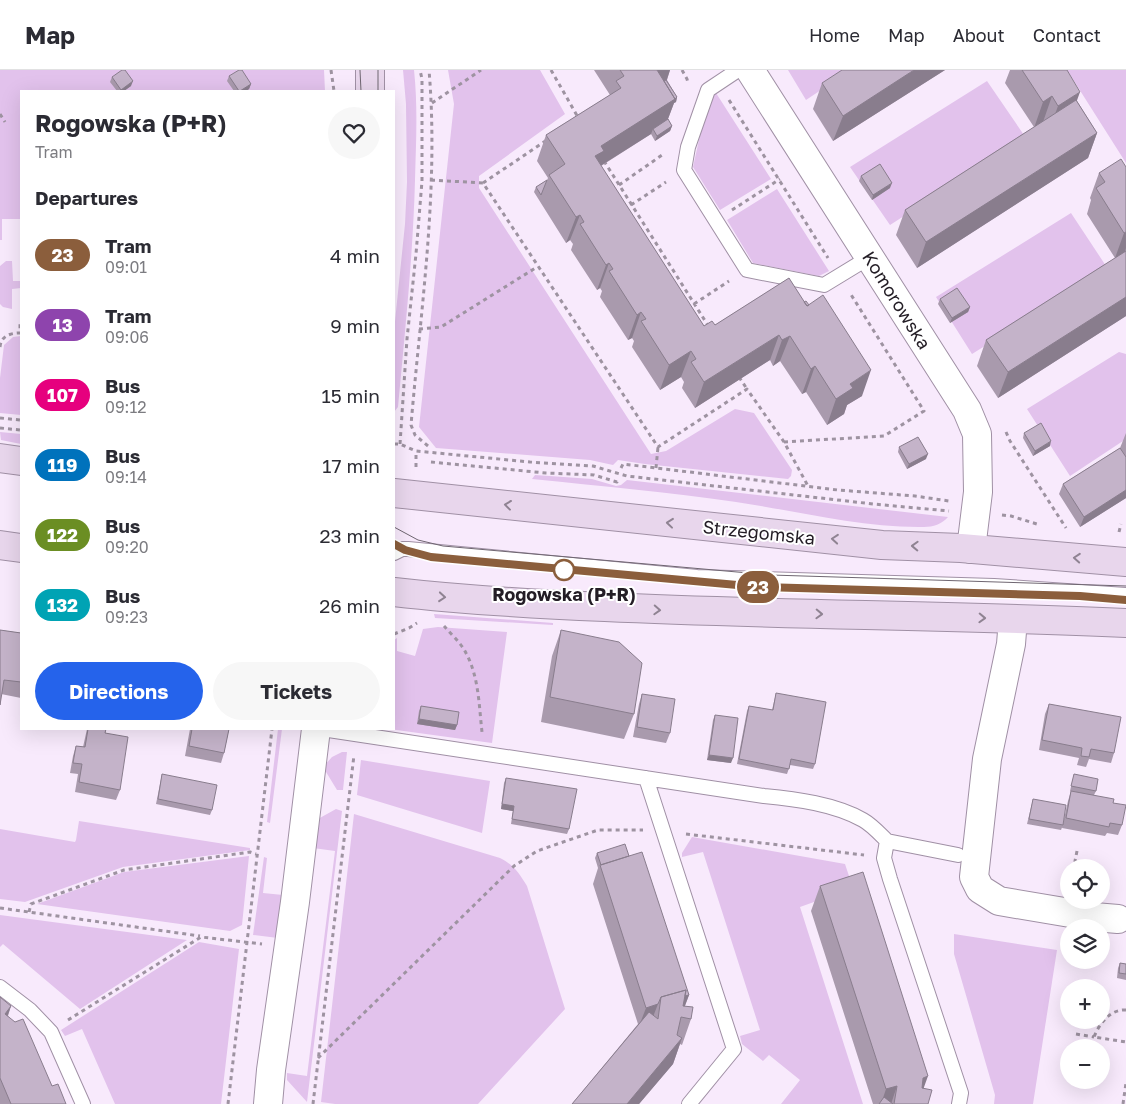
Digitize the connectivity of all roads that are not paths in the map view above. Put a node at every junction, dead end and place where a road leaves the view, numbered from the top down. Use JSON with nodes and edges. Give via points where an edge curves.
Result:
{"nodes":[{"id":1,"x":370,"y":70,"type":"edge"},
{"id":2,"x":738,"y":70,"type":"edge"},
{"id":3,"x":750,"y":70,"type":"edge"},
{"id":4,"x":370,"y":90,"type":"edge"},
{"id":5,"x":870,"y":257,"type":"junction"},
{"id":6,"x":0,"y":458,"type":"edge"},
{"id":7,"x":20,"y":461,"type":"edge"},
{"id":8,"x":395,"y":493,"type":"edge"},
{"id":9,"x":397,"y":547,"type":"edge"},
{"id":10,"x":971,"y":549,"type":"junction"},
{"id":11,"x":1126,"y":562,"type":"edge"},
{"id":12,"x":395,"y":592,"type":"edge"},
{"id":13,"x":1126,"y":595,"type":"edge"},
{"id":14,"x":1013,"y":619,"type":"junction"},
{"id":15,"x":1126,"y":623,"type":"edge"},
{"id":16,"x":316,"y":730,"type":"edge"},
{"id":17,"x":329,"y":730,"type":"edge"},
{"id":18,"x":646,"y":778,"type":"junction"},
{"id":19,"x":887,"y":841,"type":"junction"},
{"id":20,"x":958,"y":855,"type":"dead end"},
{"id":21,"x":1096,"y":919,"type":"edge"},
{"id":22,"x":0,"y":987,"type":"edge"},
{"id":23,"x":84,"y":1104,"type":"edge"},
{"id":24,"x":268,"y":1104,"type":"edge"},
{"id":25,"x":689,"y":1104,"type":"edge"},
{"id":26,"x":959,"y":1104,"type":"edge"}],
"edges":[{"from":1,"to":4,"type":"main road"},
{"from":2,"to":5,"type":"lane","via":[[708,90],[684,170],[747,270],[824,285]]},
{"from":3,"to":5,"type":"street","name":"Komorowska"},
{"from":5,"to":10,"type":"street","name":"Komorowska","via":[[967,410],[977,434],[978,492]]},
{"from":6,"to":7,"type":"main road"},
{"from":10,"to":8,"type":"main road","name":"Strzegomska","one_way":true,"via":[[882,545]]},
{"from":9,"to":13,"type":"lane","via":[[697,577],[994,586]]},
{"from":11,"to":10,"type":"main road","name":"Strzegomska","one_way":true},
{"from":12,"to":14,"type":"main road","one_way":true,"via":[[682,611]]},
{"from":14,"to":15,"type":"main road"},
{"from":14,"to":21,"type":"street","via":[[1011,644],[987,759],[974,877],[980,889],[1000,901]]},
{"from":16,"to":24,"type":"street"},
{"from":17,"to":18,"type":"lane"},
{"from":18,"to":19,"type":"lane","via":[[798,800],[846,812],[865,821]]},
{"from":18,"to":25,"type":"lane","via":[[734,1049]]},
{"from":19,"to":20,"type":"lane"},
{"from":19,"to":26,"type":"lane","via":[[884,858],[961,1093]]},
{"from":22,"to":23,"type":"lane","via":[[30,1010],[51,1032]]}]}
